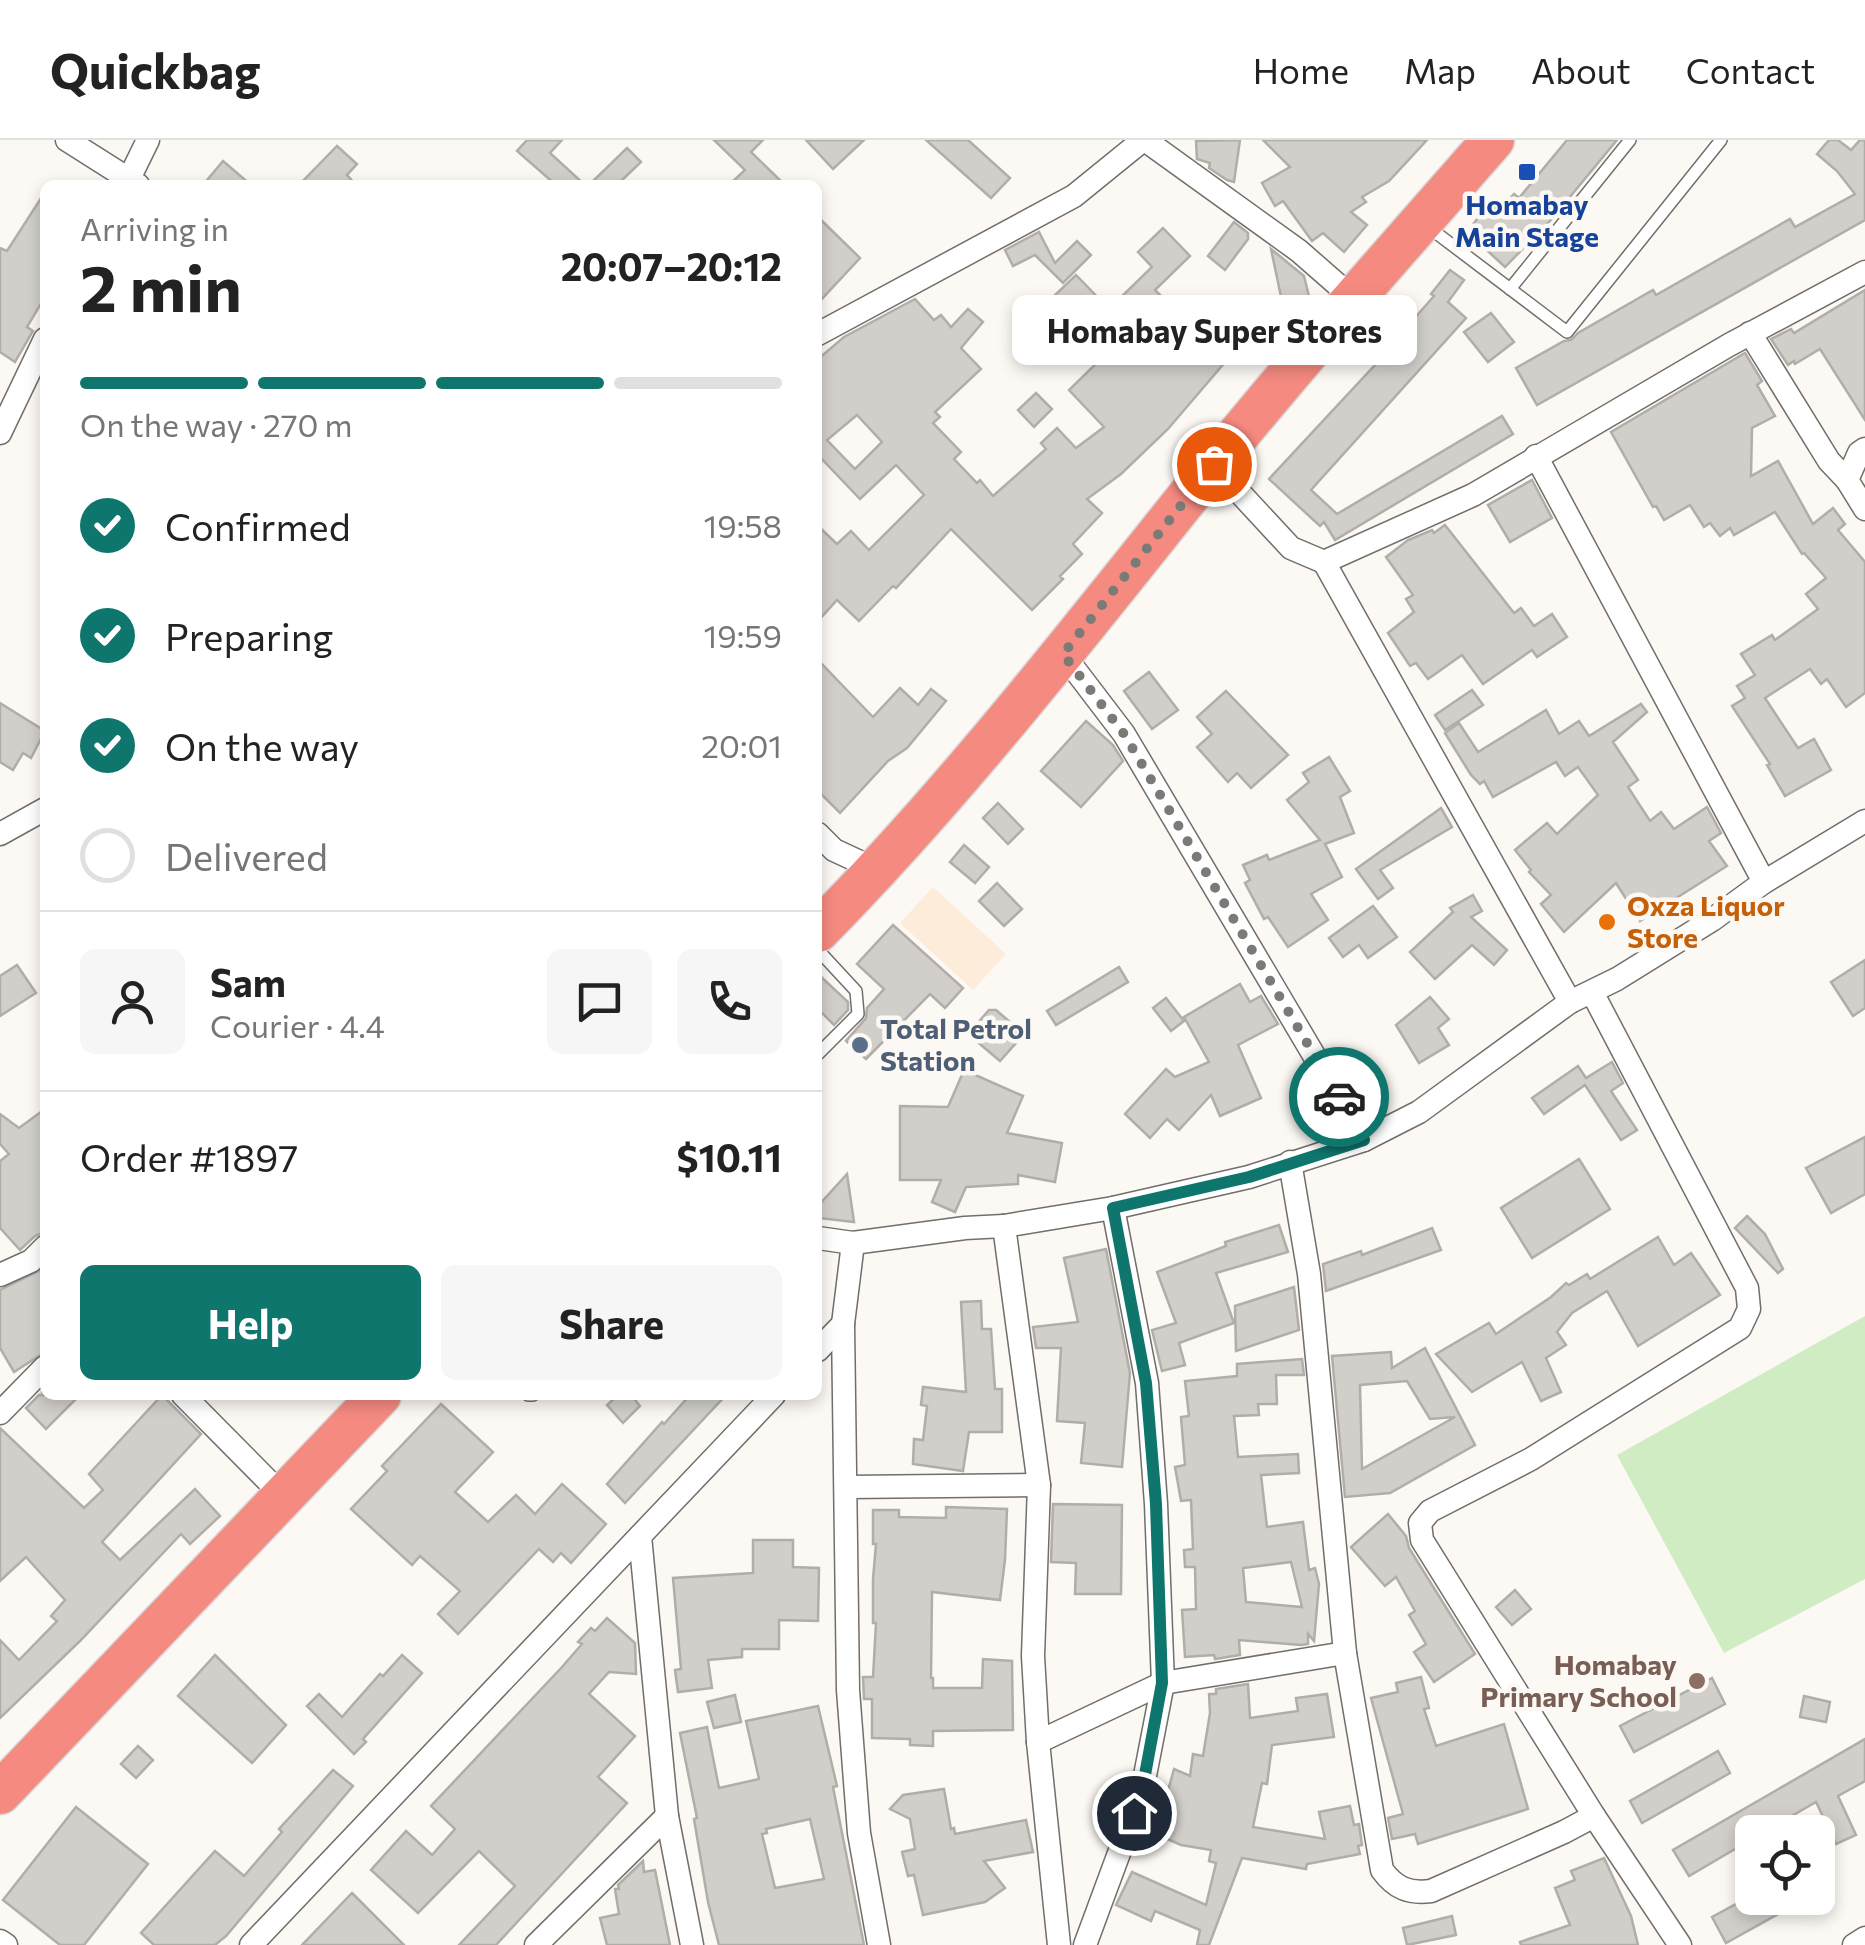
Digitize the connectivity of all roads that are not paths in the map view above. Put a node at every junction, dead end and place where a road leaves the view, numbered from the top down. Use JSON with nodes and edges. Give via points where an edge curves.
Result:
{"nodes":[{"id":1,"x":67,"y":140,"type":"edge"},
{"id":2,"x":148,"y":140,"type":"edge"},
{"id":3,"x":1144,"y":140,"type":"edge"},
{"id":4,"x":1493,"y":140,"type":"edge"},
{"id":5,"x":1630,"y":140,"type":"edge"},
{"id":6,"x":1720,"y":140,"type":"edge"},
{"id":7,"x":127,"y":180,"type":"edge"},
{"id":8,"x":132,"y":180,"type":"edge"},
{"id":9,"x":1422,"y":221,"type":"junction"},
{"id":10,"x":1865,"y":272,"type":"edge"},
{"id":11,"x":1510,"y":289,"type":"junction"},
{"id":12,"x":1356,"y":300,"type":"junction"},
{"id":13,"x":822,"y":332,"type":"edge"},
{"id":14,"x":1750,"y":333,"type":"junction"},
{"id":15,"x":40,"y":349,"type":"edge"},
{"id":16,"x":0,"y":434,"type":"edge"},
{"id":17,"x":1865,"y":449,"type":"edge"},
{"id":18,"x":1536,"y":456,"type":"junction"},
{"id":19,"x":1214,"y":464,"type":"junction"},
{"id":20,"x":1848,"y":480,"type":"junction"},
{"id":21,"x":1865,"y":509,"type":"edge"},
{"id":22,"x":1324,"y":562,"type":"junction"},
{"id":23,"x":1063,"y":654,"type":"junction"},
{"id":24,"x":40,"y":812,"type":"edge"},
{"id":25,"x":1863,"y":826,"type":"edge"},
{"id":26,"x":0,"y":834,"type":"edge"},
{"id":27,"x":822,"y":838,"type":"edge"},
{"id":28,"x":877,"y":870,"type":"junction"},
{"id":29,"x":1764,"y":882,"type":"junction"},
{"id":30,"x":822,"y":927,"type":"edge"},
{"id":31,"x":822,"y":954,"type":"edge"},
{"id":32,"x":1581,"y":998,"type":"junction"},
{"id":33,"x":822,"y":1050,"type":"edge"},
{"id":34,"x":1364,"y":1140,"type":"junction"},
{"id":35,"x":1290,"y":1162,"type":"junction"},
{"id":36,"x":1113,"y":1208,"type":"junction"},
{"id":37,"x":1004,"y":1226,"type":"junction"},
{"id":38,"x":822,"y":1239,"type":"edge"},
{"id":39,"x":853,"y":1244,"type":"junction"},
{"id":40,"x":40,"y":1252,"type":"edge"},
{"id":41,"x":0,"y":1275,"type":"edge"},
{"id":42,"x":843,"y":1324,"type":"junction"},
{"id":43,"x":822,"y":1346,"type":"edge"},
{"id":44,"x":40,"y":1372,"type":"edge"},
{"id":45,"x":188,"y":1400,"type":"edge"},
{"id":46,"x":375,"y":1400,"type":"edge"},
{"id":47,"x":769,"y":1400,"type":"edge"},
{"id":48,"x":0,"y":1413,"type":"edge"},
{"id":49,"x":1039,"y":1484,"type":"junction"},
{"id":50,"x":847,"y":1487,"type":"junction"},
{"id":51,"x":282,"y":1496,"type":"junction"},
{"id":52,"x":640,"y":1536,"type":"junction"},
{"id":53,"x":1345,"y":1653,"type":"junction"},
{"id":54,"x":1162,"y":1683,"type":"junction"},
{"id":55,"x":1038,"y":1742,"type":"junction"},
{"id":56,"x":0,"y":1793,"type":"edge"},
{"id":57,"x":666,"y":1816,"type":"junction"},
{"id":58,"x":1594,"y":1816,"type":"junction"},
{"id":59,"x":1865,"y":1938,"type":"edge"},
{"id":60,"x":251,"y":1945,"type":"edge"},
{"id":61,"x":536,"y":1945,"type":"edge"},
{"id":62,"x":692,"y":1945,"type":"edge"},
{"id":63,"x":879,"y":1945,"type":"edge"},
{"id":64,"x":1059,"y":1945,"type":"edge"},
{"id":65,"x":1085,"y":1945,"type":"edge"},
{"id":66,"x":1680,"y":1945,"type":"edge"},
{"id":67,"x":1854,"y":1945,"type":"edge"}],
"edges":[{"from":1,"to":7,"type":"street"},
{"from":2,"to":8,"type":"street"},
{"from":3,"to":12,"type":"street"},
{"from":3,"to":13,"type":"street","via":[[1074,196]]},
{"from":4,"to":9,"type":"highway"},
{"from":5,"to":11,"type":"lane"},
{"from":6,"to":11,"type":"lane","via":[[1567,332]]},
{"from":9,"to":11,"type":"lane"},
{"from":9,"to":12,"type":"highway"},
{"from":10,"to":14,"type":"street"},
{"from":12,"to":19,"type":"highway"},
{"from":14,"to":18,"type":"street"},
{"from":14,"to":20,"type":"street","via":[[1829,461]]},
{"from":15,"to":16,"type":"street"},
{"from":17,"to":20,"type":"street"},
{"from":18,"to":22,"type":"street","via":[[1474,495]]},
{"from":18,"to":29,"type":"street"},
{"from":19,"to":22,"type":"street","via":[[1291,548]]},
{"from":19,"to":23,"type":"highway"},
{"from":20,"to":21,"type":"street"},
{"from":22,"to":32,"type":"street"},
{"from":23,"to":28,"type":"highway"},
{"from":23,"to":34,"type":"street","via":[[1124,734]]},
{"from":24,"to":26,"type":"street"},
{"from":25,"to":29,"type":"street"},
{"from":27,"to":28,"type":"street"},
{"from":28,"to":30,"type":"highway"},
{"from":29,"to":32,"type":"street"},
{"from":31,"to":33,"type":"lane","via":[[856,992],[858,1014]]},
{"from":32,"to":34,"type":"street","via":[[1419,1112]]},
{"from":32,"to":58,"type":"street","via":[[1746,1288],[1749,1310],[1740,1328],[1531,1458],[1430,1510],[1420,1522],[1422,1540]]},
{"from":34,"to":35,"type":"street"},
{"from":35,"to":36,"type":"street"},
{"from":35,"to":53,"type":"street","via":[[1308,1274]]},
{"from":36,"to":37,"type":"street"},
{"from":36,"to":54,"type":"street","via":[[1146,1383]]},
{"from":37,"to":39,"type":"street"},
{"from":37,"to":49,"type":"street"},
{"from":38,"to":39,"type":"street"},
{"from":39,"to":42,"type":"street"},
{"from":40,"to":41,"type":"street"},
{"from":42,"to":43,"type":"street"},
{"from":42,"to":50,"type":"street"},
{"from":44,"to":48,"type":"street"},
{"from":45,"to":51,"type":"street"},
{"from":46,"to":51,"type":"highway"},
{"from":47,"to":52,"type":"street"},
{"from":49,"to":50,"type":"street"},
{"from":49,"to":55,"type":"street","via":[[1032,1636]]},
{"from":50,"to":63,"type":"street","via":[[849,1708],[859,1834]]},
{"from":51,"to":56,"type":"highway"},
{"from":52,"to":57,"type":"street"},
{"from":52,"to":60,"type":"street"},
{"from":53,"to":54,"type":"street"},
{"from":53,"to":58,"type":"street","via":[[1377,1856],[1390,1882],[1431,1891]]},
{"from":54,"to":55,"type":"street"},
{"from":54,"to":65,"type":"street","via":[[1142,1791]]},
{"from":55,"to":64,"type":"street"},
{"from":57,"to":61,"type":"street"},
{"from":57,"to":62,"type":"street"},
{"from":58,"to":66,"type":"street"},
{"from":59,"to":67,"type":"street"}]}
